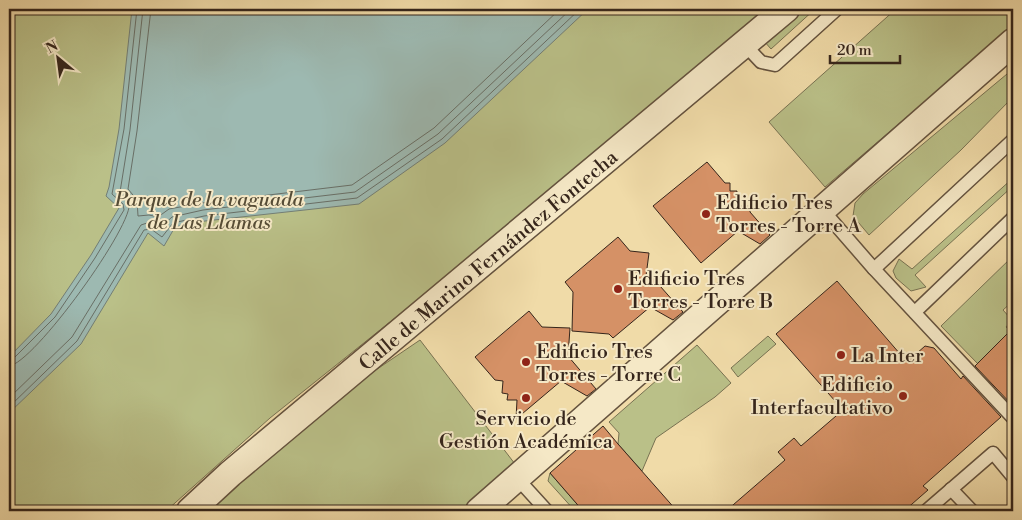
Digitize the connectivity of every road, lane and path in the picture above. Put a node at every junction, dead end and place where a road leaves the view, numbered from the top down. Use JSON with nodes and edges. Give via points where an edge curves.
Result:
{"nodes":[{"id":1,"x":786,"y":9,"type":"edge"},
{"id":2,"x":837,"y":9,"type":"edge"},
{"id":3,"x":1013,"y":42,"type":"edge"},
{"id":4,"x":745,"y":45,"type":"junction"},
{"id":5,"x":1013,"y":140,"type":"edge"},
{"id":6,"x":822,"y":208,"type":"junction"},
{"id":7,"x":1013,"y":218,"type":"edge"},
{"id":8,"x":874,"y":269,"type":"junction"},
{"id":9,"x":915,"y":312,"type":"junction"},
{"id":10,"x":1013,"y":418,"type":"edge"},
{"id":11,"x":516,"y":477,"type":"junction"},
{"id":12,"x":1013,"y":477,"type":"edge"},
{"id":13,"x":951,"y":489,"type":"junction"},
{"id":14,"x":190,"y":511,"type":"edge"},
{"id":15,"x":479,"y":511,"type":"edge"},
{"id":16,"x":547,"y":511,"type":"edge"},
{"id":17,"x":926,"y":511,"type":"edge"},
{"id":18,"x":972,"y":511,"type":"edge"}],
"edges":[{"from":1,"to":4,"type":"street","name":"Calle de Marino Fernández Fontecha"},
{"from":2,"to":4,"type":"lane","via":[[775,65],[761,62]]},
{"from":3,"to":6,"type":"street"},
{"from":4,"to":14,"type":"street","name":"Calle de Marino Fernández Fontecha","via":[[230,474]]},
{"from":5,"to":8,"type":"lane"},
{"from":6,"to":8,"type":"lane"},
{"from":6,"to":11,"type":"street"},
{"from":7,"to":9,"type":"lane"},
{"from":8,"to":9,"type":"lane"},
{"from":9,"to":10,"type":"lane"},
{"from":11,"to":15,"type":"street"},
{"from":11,"to":16,"type":"lane"},
{"from":12,"to":13,"type":"lane","via":[[993,453]]},
{"from":13,"to":17,"type":"lane"},
{"from":13,"to":18,"type":"lane"}]}
